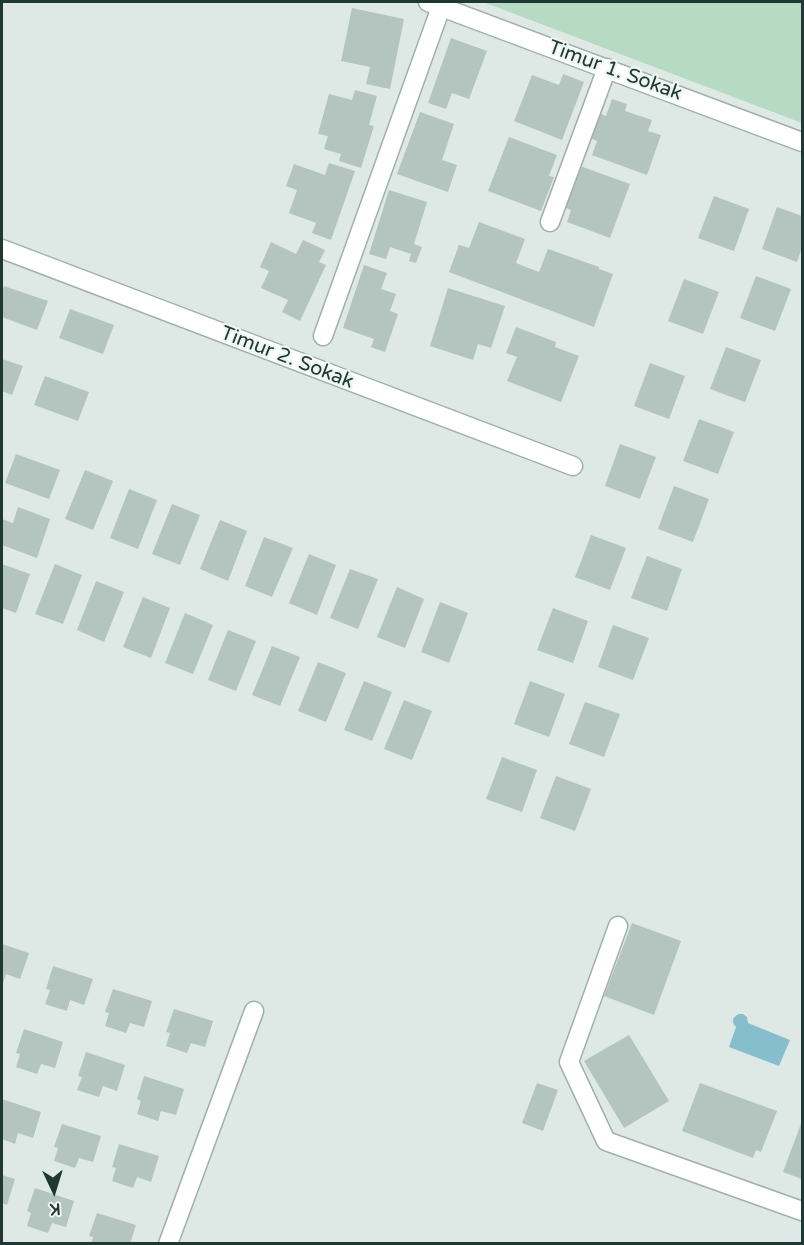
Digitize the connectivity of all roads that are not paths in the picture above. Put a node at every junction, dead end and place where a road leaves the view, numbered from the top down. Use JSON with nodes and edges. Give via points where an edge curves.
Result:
{"nodes":[{"id":1,"x":434,"y":4,"type":"edge"},
{"id":2,"x":607,"y":68,"type":"junction"},
{"id":3,"x":802,"y":142,"type":"edge"},
{"id":4,"x":550,"y":222,"type":"dead end"},
{"id":5,"x":2,"y":249,"type":"edge"},
{"id":6,"x":323,"y":336,"type":"dead end"},
{"id":7,"x":573,"y":466,"type":"dead end"},
{"id":8,"x":618,"y":926,"type":"dead end"},
{"id":9,"x":254,"y":1011,"type":"dead end"},
{"id":10,"x":802,"y":1211,"type":"edge"},
{"id":11,"x":168,"y":1244,"type":"edge"}],
"edges":[{"from":1,"to":2,"type":"street","name":"Timur 1. Sokak"},
{"from":1,"to":6,"type":"street"},
{"from":2,"to":3,"type":"street","name":"Timur 1. Sokak"},
{"from":2,"to":4,"type":"street"},
{"from":5,"to":7,"type":"street","name":"Timur 2. Sokak"},
{"from":8,"to":10,"type":"street","via":[[569,1062],[606,1141]]},
{"from":9,"to":11,"type":"street"}]}
